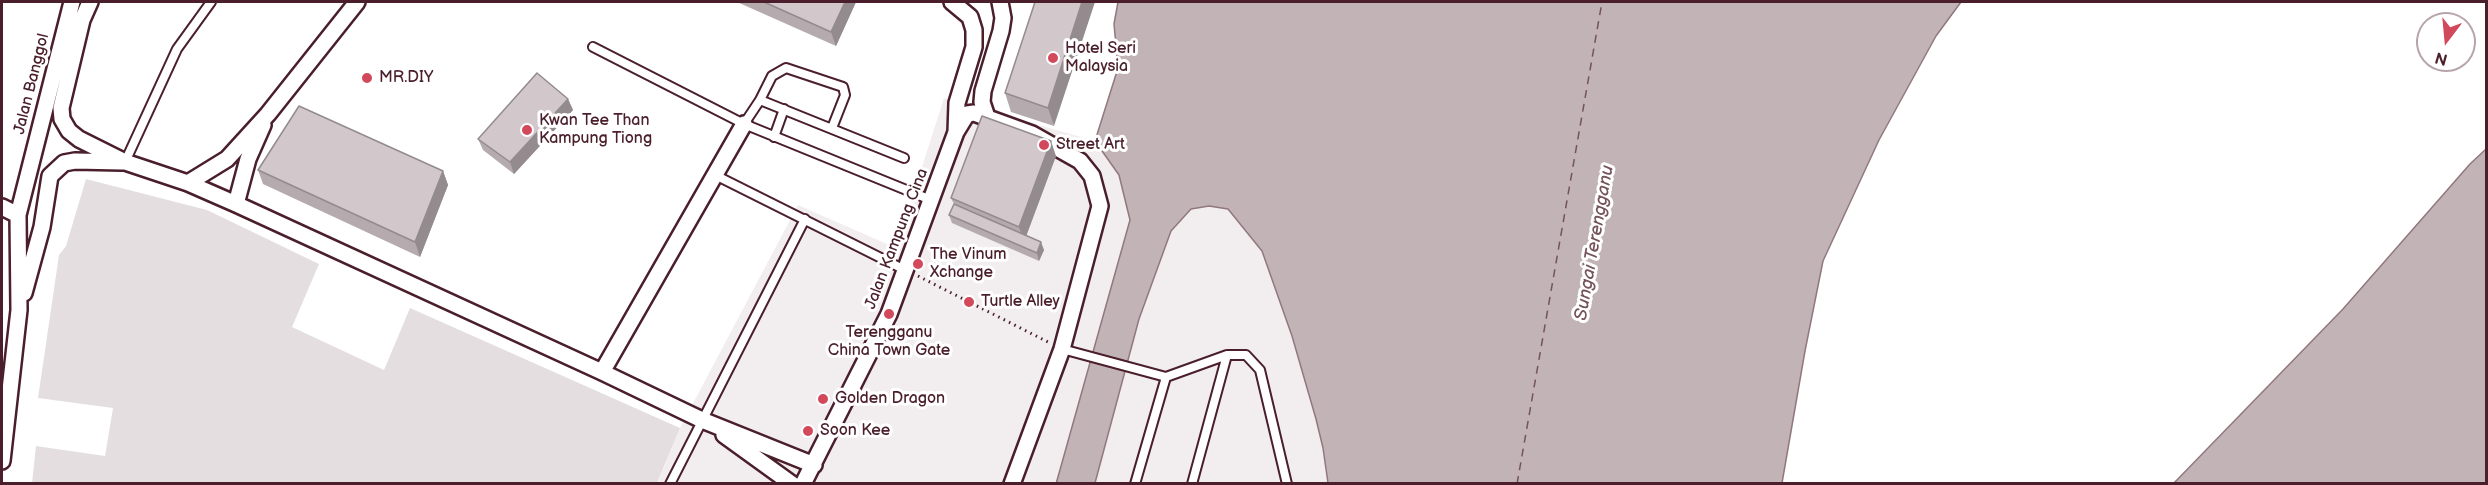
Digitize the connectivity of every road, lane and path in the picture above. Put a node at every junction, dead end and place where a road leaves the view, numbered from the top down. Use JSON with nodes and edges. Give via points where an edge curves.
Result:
{"nodes":[{"id":1,"x":72,"y":2,"type":"edge"},
{"id":2,"x":90,"y":2,"type":"edge"},
{"id":3,"x":212,"y":2,"type":"edge"},
{"id":4,"x":357,"y":2,"type":"edge"},
{"id":5,"x":952,"y":2,"type":"edge"},
{"id":6,"x":1001,"y":2,"type":"edge"},
{"id":7,"x":593,"y":47,"type":"dead end"},
{"id":8,"x":760,"y":100,"type":"junction"},
{"id":9,"x":784,"y":109,"type":"junction"},
{"id":10,"x":268,"y":114,"type":"junction"},
{"id":11,"x":987,"y":117,"type":"junction"},
{"id":12,"x":744,"y":124,"type":"junction"},
{"id":13,"x":832,"y":128,"type":"junction"},
{"id":14,"x":956,"y":132,"type":"junction"},
{"id":15,"x":774,"y":138,"type":"junction"},
{"id":16,"x":904,"y":158,"type":"dead end"},
{"id":17,"x":125,"y":162,"type":"junction"},
{"id":18,"x":715,"y":175,"type":"junction"},
{"id":19,"x":188,"y":183,"type":"junction"},
{"id":20,"x":931,"y":200,"type":"junction"},
{"id":21,"x":236,"y":204,"type":"junction"},
{"id":22,"x":2,"y":207,"type":"edge"},
{"id":23,"x":18,"y":215,"type":"junction"},
{"id":24,"x":805,"y":219,"type":"junction"},
{"id":25,"x":905,"y":270,"type":"junction"},
{"id":26,"x":19,"y":310,"type":"junction"},
{"id":27,"x":1062,"y":349,"type":"junction"},
{"id":28,"x":1227,"y":355,"type":"junction"},
{"id":29,"x":602,"y":372,"type":"junction"},
{"id":30,"x":1166,"y":377,"type":"junction"},
{"id":31,"x":702,"y":420,"type":"junction"},
{"id":32,"x":2,"y":461,"type":"edge"},
{"id":33,"x":814,"y":465,"type":"junction"},
{"id":34,"x":670,"y":483,"type":"edge"},
{"id":35,"x":792,"y":483,"type":"edge"},
{"id":36,"x":803,"y":483,"type":"edge"},
{"id":37,"x":1012,"y":483,"type":"edge"},
{"id":38,"x":1135,"y":483,"type":"edge"},
{"id":39,"x":1192,"y":483,"type":"edge"},
{"id":40,"x":1287,"y":483,"type":"edge"}],
"edges":[{"from":1,"to":23,"type":"street","name":"Jalan Banggol"},
{"from":2,"to":17,"type":"street","via":[[66,86],[62,119],[80,139]]},
{"from":3,"to":17,"type":"lane","via":[[177,49]]},
{"from":4,"to":10,"type":"street"},
{"from":5,"to":14,"type":"street","name":"Jalan Kampung Cina","via":[[970,17],[974,30],[974,47],[957,103]]},
{"from":6,"to":11,"type":"street","via":[[1001,31],[983,92]]},
{"from":7,"to":12,"type":"lane"},
{"from":8,"to":9,"type":"lane"},
{"from":8,"to":12,"type":"lane"},
{"from":8,"to":13,"type":"lane","via":[[772,76],[786,68],[843,87],[845,95]]},
{"from":9,"to":13,"type":"lane"},
{"from":9,"to":15,"type":"lane"},
{"from":10,"to":19,"type":"street","via":[[227,159]]},
{"from":10,"to":21,"type":"street","via":[[248,159]]},
{"from":11,"to":14,"type":"street","via":[[967,114]]},
{"from":11,"to":27,"type":"street","via":[[1032,134],[1080,161],[1092,176],[1100,206]]},
{"from":12,"to":15,"type":"lane"},
{"from":12,"to":18,"type":"street"},
{"from":13,"to":16,"type":"lane"},
{"from":14,"to":20,"type":"street","name":"Jalan Kampung Cina"},
{"from":15,"to":20,"type":"lane"},
{"from":17,"to":19,"type":"street"},
{"from":17,"to":26,"type":"street","via":[[64,163],[50,176],[42,227]]},
{"from":18,"to":24,"type":"lane"},
{"from":18,"to":29,"type":"street"},
{"from":19,"to":21,"type":"street"},
{"from":20,"to":25,"type":"street","name":"Jalan Kampung Cina"},
{"from":21,"to":29,"type":"street"},
{"from":22,"to":23,"type":"street"},
{"from":23,"to":26,"type":"street","name":"Jalan Banggol"},
{"from":24,"to":25,"type":"lane"},
{"from":24,"to":31,"type":"lane"},
{"from":25,"to":27,"type":"path"},
{"from":25,"to":33,"type":"street","name":"Jalan Kampung Cina","via":[[889,314]]},
{"from":26,"to":32,"type":"street","name":"Jalan Banggol"},
{"from":27,"to":30,"type":"lane"},
{"from":27,"to":37,"type":"street"},
{"from":28,"to":30,"type":"lane"},
{"from":28,"to":39,"type":"lane"},
{"from":28,"to":40,"type":"lane","via":[[1246,355],[1260,370]]},
{"from":29,"to":31,"type":"street"},
{"from":30,"to":38,"type":"lane"},
{"from":31,"to":33,"type":"street"},
{"from":31,"to":34,"type":"lane"},
{"from":31,"to":35,"type":"street"},
{"from":33,"to":36,"type":"street","name":"Jalan Kampung Cina"}]}
